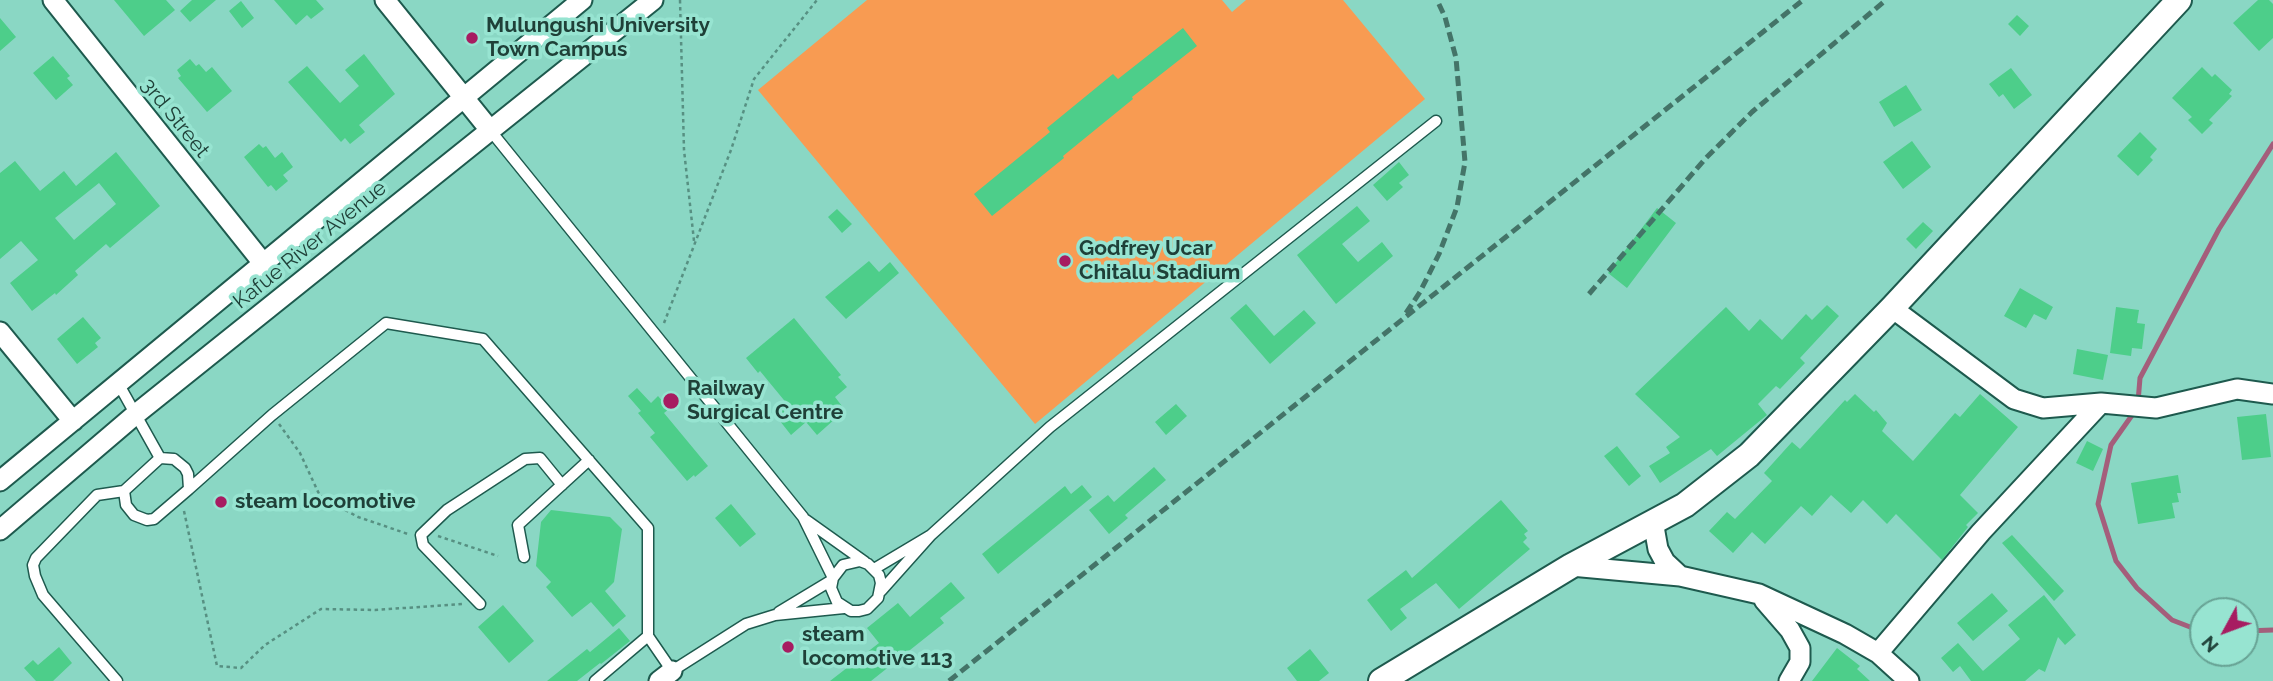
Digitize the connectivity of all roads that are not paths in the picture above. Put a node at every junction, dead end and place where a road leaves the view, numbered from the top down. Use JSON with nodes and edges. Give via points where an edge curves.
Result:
{"nodes":[{"id":1,"x":52,"y":0,"type":"edge"},
{"id":2,"x":385,"y":0,"type":"edge"},
{"id":3,"x":582,"y":0,"type":"edge"},
{"id":4,"x":653,"y":0,"type":"edge"},
{"id":5,"x":2179,"y":0,"type":"edge"},
{"id":6,"x":464,"y":97,"type":"junction"},
{"id":7,"x":1436,"y":121,"type":"dead end"},
{"id":8,"x":490,"y":130,"type":"junction"},
{"id":9,"x":263,"y":263,"type":"junction"},
{"id":10,"x":1892,"y":308,"type":"junction"},
{"id":11,"x":0,"y":332,"type":"edge"},
{"id":12,"x":118,"y":383,"type":"junction"},
{"id":13,"x":2273,"y":394,"type":"edge"},
{"id":14,"x":2110,"y":404,"type":"junction"},
{"id":15,"x":136,"y":414,"type":"junction"},
{"id":16,"x":73,"y":421,"type":"junction"},
{"id":17,"x":160,"y":458,"type":"junction"},
{"id":18,"x":589,"y":460,"type":"junction"},
{"id":19,"x":185,"y":468,"type":"junction"},
{"id":20,"x":206,"y":474,"type":"junction"},
{"id":21,"x":0,"y":481,"type":"edge"},
{"id":22,"x":562,"y":485,"type":"junction"},
{"id":23,"x":124,"y":491,"type":"junction"},
{"id":24,"x":185,"y":492,"type":"junction"},
{"id":25,"x":803,"y":517,"type":"junction"},
{"id":26,"x":1653,"y":521,"type":"junction"},
{"id":27,"x":0,"y":530,"type":"edge"},
{"id":28,"x":931,"y":535,"type":"junction"},
{"id":29,"x":524,"y":557,"type":"dead end"},
{"id":30,"x":871,"y":566,"type":"junction"},
{"id":31,"x":1572,"y":566,"type":"junction"},
{"id":32,"x":1680,"y":576,"type":"junction"},
{"id":33,"x":832,"y":579,"type":"junction"},
{"id":34,"x":881,"y":591,"type":"junction"},
{"id":35,"x":1759,"y":594,"type":"junction"},
{"id":36,"x":480,"y":604,"type":"road end"},
{"id":37,"x":844,"y":608,"type":"junction"},
{"id":38,"x":775,"y":615,"type":"junction"},
{"id":39,"x":648,"y":636,"type":"junction"},
{"id":40,"x":1878,"y":653,"type":"junction"},
{"id":41,"x":666,"y":676,"type":"edge"},
{"id":42,"x":117,"y":681,"type":"edge"},
{"id":43,"x":595,"y":681,"type":"edge"},
{"id":44,"x":1381,"y":681,"type":"edge"},
{"id":45,"x":1789,"y":681,"type":"edge"},
{"id":46,"x":1909,"y":681,"type":"edge"}],
"edges":[{"from":1,"to":9,"type":"street","name":"3rd Street"},
{"from":2,"to":6,"type":"street"},
{"from":3,"to":6,"type":"street","name":"Kafue River Avenue"},
{"from":4,"to":8,"type":"street","name":"Kafue River Avenue"},
{"from":5,"to":10,"type":"street"},
{"from":6,"to":8,"type":"street"},
{"from":6,"to":9,"type":"street","name":"Kafue River Avenue"},
{"from":7,"to":28,"type":"lane","via":[[1050,427]]},
{"from":8,"to":15,"type":"street","name":"Kafue River Avenue"},
{"from":8,"to":25,"type":"lane"},
{"from":9,"to":12,"type":"street","name":"Kafue River Avenue"},
{"from":10,"to":14,"type":"street","via":[[2014,399],[2043,408]]},
{"from":10,"to":26,"type":"street","via":[[1749,455],[1685,505]]},
{"from":11,"to":16,"type":"street"},
{"from":12,"to":15,"type":"lane"},
{"from":12,"to":16,"type":"street","name":"Kafue River Avenue"},
{"from":13,"to":14,"type":"street","via":[[2237,390],[2156,408]]},
{"from":14,"to":40,"type":"street","via":[[1981,532]]},
{"from":15,"to":17,"type":"lane"},
{"from":15,"to":27,"type":"street","name":"Kafue River Avenue"},
{"from":16,"to":21,"type":"street","name":"Kafue River Avenue"},
{"from":17,"to":19,"type":"lane","via":[[174,459]]},
{"from":17,"to":23,"type":"lane"},
{"from":18,"to":20,"type":"lane","via":[[483,339],[386,323]]},
{"from":18,"to":22,"type":"lane"},
{"from":18,"to":39,"type":"lane","via":[[648,528]]},
{"from":19,"to":20,"type":"lane"},
{"from":19,"to":24,"type":"lane"},
{"from":20,"to":24,"type":"lane"},
{"from":22,"to":29,"type":"lane","via":[[518,525]]},
{"from":22,"to":36,"type":"lane","via":[[540,457],[525,459],[447,510],[421,534],[423,545]]},
{"from":23,"to":24,"type":"lane","via":[[129,510],[147,520],[153,520]]},
{"from":23,"to":42,"type":"lane","via":[[96,495],[33,565],[43,594]]},
{"from":25,"to":30,"type":"lane"},
{"from":25,"to":33,"type":"lane"},
{"from":26,"to":31,"type":"street"},
{"from":26,"to":32,"type":"street","via":[[1658,548]]},
{"from":28,"to":30,"type":"lane"},
{"from":28,"to":34,"type":"lane"},
{"from":30,"to":33,"type":"lane","via":[[860,561],[843,565]]},
{"from":30,"to":34,"type":"lane"},
{"from":31,"to":32,"type":"street"},
{"from":31,"to":44,"type":"street"},
{"from":32,"to":35,"type":"street"},
{"from":33,"to":37,"type":"lane","via":[[833,596]]},
{"from":33,"to":38,"type":"lane"},
{"from":34,"to":37,"type":"lane","via":[[867,609]]},
{"from":35,"to":40,"type":"street"},
{"from":35,"to":45,"type":"street","via":[[1800,648],[1800,662]]},
{"from":37,"to":38,"type":"lane"},
{"from":38,"to":41,"type":"lane","via":[[746,624]]},
{"from":39,"to":41,"type":"lane"},
{"from":39,"to":43,"type":"lane"},
{"from":40,"to":46,"type":"street"}]}
